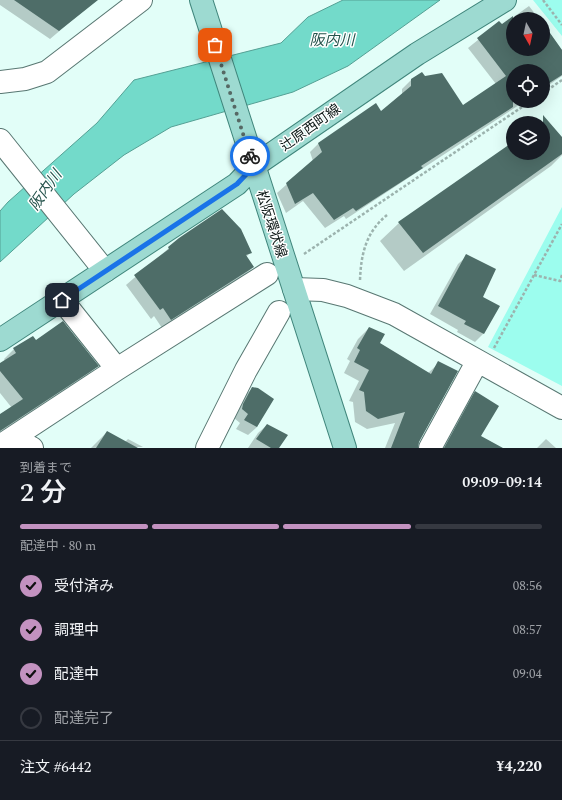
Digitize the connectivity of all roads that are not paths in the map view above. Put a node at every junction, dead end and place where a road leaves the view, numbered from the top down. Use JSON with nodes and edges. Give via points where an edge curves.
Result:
{"nodes":[{"id":1,"x":141,"y":0,"type":"edge"},
{"id":2,"x":201,"y":0,"type":"edge"},
{"id":3,"x":505,"y":0,"type":"edge"},
{"id":4,"x":0,"y":82,"type":"edge"},
{"id":5,"x":0,"y":140,"type":"edge"},
{"id":6,"x":251,"y":158,"type":"junction"},
{"id":7,"x":100,"y":266,"type":"junction"},
{"id":8,"x":267,"y":274,"type":"dead end"},
{"id":9,"x":294,"y":289,"type":"junction"},
{"id":10,"x":62,"y":300,"type":"junction"},
{"id":11,"x":279,"y":312,"type":"dead end"},
{"id":12,"x":0,"y":340,"type":"edge"},
{"id":13,"x":484,"y":358,"type":"junction"},
{"id":14,"x":117,"y":369,"type":"junction"},
{"id":15,"x":562,"y":408,"type":"edge"},
{"id":16,"x":6,"y":442,"type":"edge"},
{"id":17,"x":32,"y":448,"type":"edge"},
{"id":18,"x":207,"y":448,"type":"edge"},
{"id":19,"x":345,"y":448,"type":"edge"},
{"id":20,"x":430,"y":448,"type":"edge"}],
"edges":[{"from":1,"to":4,"type":"street","via":[[47,72],[25,79]]},
{"from":2,"to":6,"type":"main road","name":"松阪環状線"},
{"from":3,"to":6,"type":"main road","name":"辻原西町線"},
{"from":5,"to":7,"type":"street"},
{"from":6,"to":7,"type":"main road","name":"辻原西町線","via":[[237,184]]},
{"from":6,"to":9,"type":"main road","name":"松阪環状線"},
{"from":7,"to":10,"type":"main road","name":"辻原西町線"},
{"from":8,"to":14,"type":"street"},
{"from":9,"to":13,"type":"street","via":[[323,290],[347,296],[394,314]]},
{"from":9,"to":19,"type":"main road","name":"松阪環状線"},
{"from":10,"to":12,"type":"main road","name":"辻原西町線"},
{"from":10,"to":14,"type":"street"},
{"from":11,"to":18,"type":"street","via":[[239,383]]},
{"from":13,"to":15,"type":"street"},
{"from":13,"to":20,"type":"street"},
{"from":14,"to":16,"type":"street"},
{"from":16,"to":17,"type":"street"}]}
